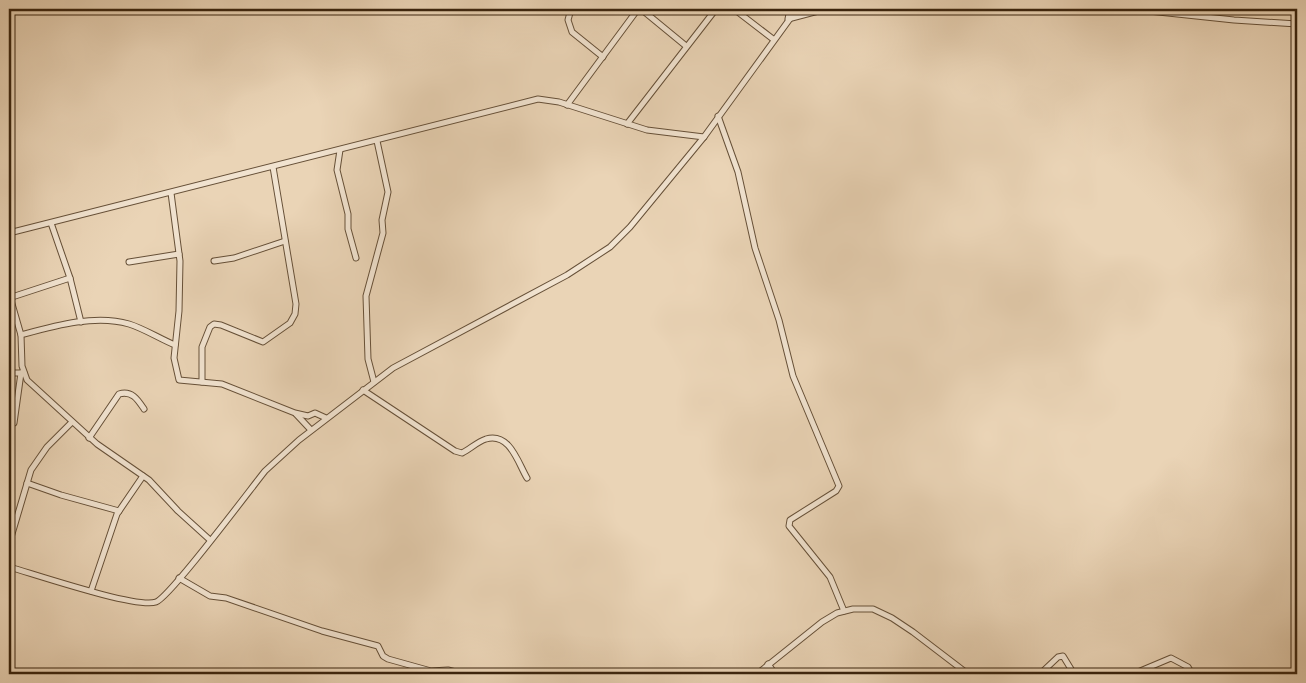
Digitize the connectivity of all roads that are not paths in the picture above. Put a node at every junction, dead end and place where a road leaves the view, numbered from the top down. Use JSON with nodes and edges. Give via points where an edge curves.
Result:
{"nodes":[{"id":1,"x":572,"y":9,"type":"edge"},
{"id":2,"x":640,"y":9,"type":"edge"},
{"id":3,"x":716,"y":9,"type":"edge"},
{"id":4,"x":734,"y":9,"type":"edge"},
{"id":5,"x":790,"y":9,"type":"edge"},
{"id":6,"x":797,"y":9,"type":"edge"},
{"id":7,"x":826,"y":9,"type":"edge"},
{"id":8,"x":1130,"y":9,"type":"edge"},
{"id":9,"x":788,"y":18,"type":"junction"},
{"id":10,"x":1297,"y":24,"type":"edge"},
{"id":11,"x":773,"y":39,"type":"junction"},
{"id":12,"x":686,"y":46,"type":"junction"},
{"id":13,"x":603,"y":57,"type":"junction"},
{"id":14,"x":567,"y":105,"type":"junction"},
{"id":15,"x":718,"y":116,"type":"junction"},
{"id":16,"x":627,"y":124,"type":"junction"},
{"id":17,"x":704,"y":136,"type":"junction"},
{"id":18,"x":376,"y":141,"type":"junction"},
{"id":19,"x":340,"y":150,"type":"junction"},
{"id":20,"x":273,"y":168,"type":"junction"},
{"id":21,"x":171,"y":193,"type":"junction"},
{"id":22,"x":52,"y":222,"type":"junction"},
{"id":23,"x":9,"y":233,"type":"edge"},
{"id":24,"x":285,"y":241,"type":"junction"},
{"id":25,"x":179,"y":254,"type":"junction"},
{"id":26,"x":356,"y":258,"type":"dead end"},
{"id":27,"x":214,"y":261,"type":"dead end"},
{"id":28,"x":130,"y":262,"type":"dead end"},
{"id":29,"x":70,"y":278,"type":"junction"},
{"id":30,"x":9,"y":298,"type":"edge"},
{"id":31,"x":81,"y":322,"type":"junction"},
{"id":32,"x":21,"y":335,"type":"junction"},
{"id":33,"x":175,"y":345,"type":"junction"},
{"id":34,"x":9,"y":373,"type":"edge"},
{"id":35,"x":22,"y":373,"type":"junction"},
{"id":36,"x":202,"y":382,"type":"junction"},
{"id":37,"x":374,"y":382,"type":"junction"},
{"id":38,"x":363,"y":390,"type":"junction"},
{"id":39,"x":144,"y":409,"type":"dead end"},
{"id":40,"x":295,"y":413,"type":"junction"},
{"id":41,"x":326,"y":418,"type":"junction"},
{"id":42,"x":72,"y":422,"type":"junction"},
{"id":43,"x":14,"y":423,"type":"dead end"},
{"id":44,"x":311,"y":430,"type":"junction"},
{"id":45,"x":89,"y":438,"type":"junction"},
{"id":46,"x":143,"y":476,"type":"junction"},
{"id":47,"x":527,"y":478,"type":"dead end"},
{"id":48,"x":27,"y":483,"type":"junction"},
{"id":49,"x":119,"y":511,"type":"junction"},
{"id":50,"x":210,"y":540,"type":"junction"},
{"id":51,"x":9,"y":544,"type":"edge"},
{"id":52,"x":9,"y":567,"type":"edge"},
{"id":53,"x":179,"y":578,"type":"junction"},
{"id":54,"x":91,"y":591,"type":"junction"},
{"id":55,"x":844,"y":611,"type":"junction"},
{"id":56,"x":768,"y":664,"type":"junction"},
{"id":57,"x":455,"y":673,"type":"edge"},
{"id":58,"x":463,"y":674,"type":"edge"},
{"id":59,"x":757,"y":674,"type":"edge"},
{"id":60,"x":775,"y":674,"type":"edge"},
{"id":61,"x":968,"y":674,"type":"edge"},
{"id":62,"x":1040,"y":674,"type":"edge"},
{"id":63,"x":1074,"y":674,"type":"edge"},
{"id":64,"x":1133,"y":674,"type":"edge"},
{"id":65,"x":1192,"y":674,"type":"edge"}],
"edges":[{"from":1,"to":13,"type":"street","via":[[568,20],[572,32]]},
{"from":2,"to":12,"type":"street"},
{"from":2,"to":13,"type":"street"},
{"from":3,"to":12,"type":"street"},
{"from":4,"to":11,"type":"street"},
{"from":5,"to":9,"type":"street"},
{"from":6,"to":9,"type":"street"},
{"from":7,"to":9,"type":"street"},
{"from":8,"to":10,"type":"street"},
{"from":9,"to":11,"type":"street"},
{"from":11,"to":15,"type":"street"},
{"from":12,"to":16,"type":"street"},
{"from":13,"to":14,"type":"street"},
{"from":14,"to":16,"type":"street"},
{"from":14,"to":18,"type":"street","via":[[538,99]]},
{"from":15,"to":17,"type":"street"},
{"from":15,"to":55,"type":"street","via":[[738,172],[793,376],[839,486],[790,520],[789,526],[830,577]]},
{"from":16,"to":17,"type":"street","via":[[662,132]]},
{"from":17,"to":37,"type":"street","via":[[630,227],[600,254],[567,275],[427,348]]},
{"from":18,"to":19,"type":"street"},
{"from":18,"to":37,"type":"street","via":[[388,192],[383,233],[366,296],[368,359]]},
{"from":19,"to":20,"type":"street"},
{"from":19,"to":26,"type":"street","via":[[337,170]]},
{"from":20,"to":21,"type":"street"},
{"from":20,"to":24,"type":"street"},
{"from":21,"to":22,"type":"street"},
{"from":21,"to":25,"type":"street"},
{"from":22,"to":23,"type":"street"},
{"from":22,"to":29,"type":"street"},
{"from":24,"to":27,"type":"street"},
{"from":24,"to":36,"type":"street","via":[[296,304],[290,324],[264,342],[214,324],[202,347]]},
{"from":25,"to":28,"type":"street"},
{"from":25,"to":33,"type":"street","via":[[179,311]]},
{"from":29,"to":30,"type":"street"},
{"from":29,"to":31,"type":"street"},
{"from":30,"to":32,"type":"street"},
{"from":31,"to":32,"type":"street"},
{"from":31,"to":33,"type":"street","via":[[127,323]]},
{"from":32,"to":35,"type":"street"},
{"from":33,"to":36,"type":"street","via":[[175,367],[180,380]]},
{"from":34,"to":35,"type":"street"},
{"from":35,"to":42,"type":"street"},
{"from":35,"to":43,"type":"street"},
{"from":36,"to":40,"type":"street","via":[[222,384]]},
{"from":37,"to":38,"type":"street"},
{"from":38,"to":41,"type":"street"},
{"from":38,"to":47,"type":"street","via":[[455,451],[466,451],[485,440],[501,441],[513,451]]},
{"from":39,"to":45,"type":"street","via":[[134,396],[123,392],[119,394]]},
{"from":40,"to":41,"type":"street","via":[[308,416],[315,413]]},
{"from":40,"to":44,"type":"street"},
{"from":41,"to":44,"type":"street"},
{"from":42,"to":45,"type":"street"},
{"from":42,"to":48,"type":"street","via":[[37,459]]},
{"from":44,"to":50,"type":"street","via":[[265,471]]},
{"from":45,"to":46,"type":"street"},
{"from":46,"to":49,"type":"street"},
{"from":46,"to":50,"type":"street"},
{"from":48,"to":49,"type":"street"},
{"from":48,"to":51,"type":"street"},
{"from":49,"to":54,"type":"street"},
{"from":50,"to":53,"type":"street"},
{"from":52,"to":54,"type":"street"},
{"from":53,"to":54,"type":"street","via":[[158,602],[148,603]]},
{"from":53,"to":57,"type":"street","via":[[210,596],[226,598],[378,646],[388,659],[431,671]]},
{"from":55,"to":56,"type":"street","via":[[822,622]]},
{"from":55,"to":61,"type":"street","via":[[873,609],[892,618]]},
{"from":56,"to":59,"type":"street"},
{"from":56,"to":60,"type":"street"},
{"from":57,"to":58,"type":"street"},
{"from":62,"to":63,"type":"street","via":[[1062,656]]},
{"from":64,"to":65,"type":"street","via":[[1171,658],[1188,667]]}]}
